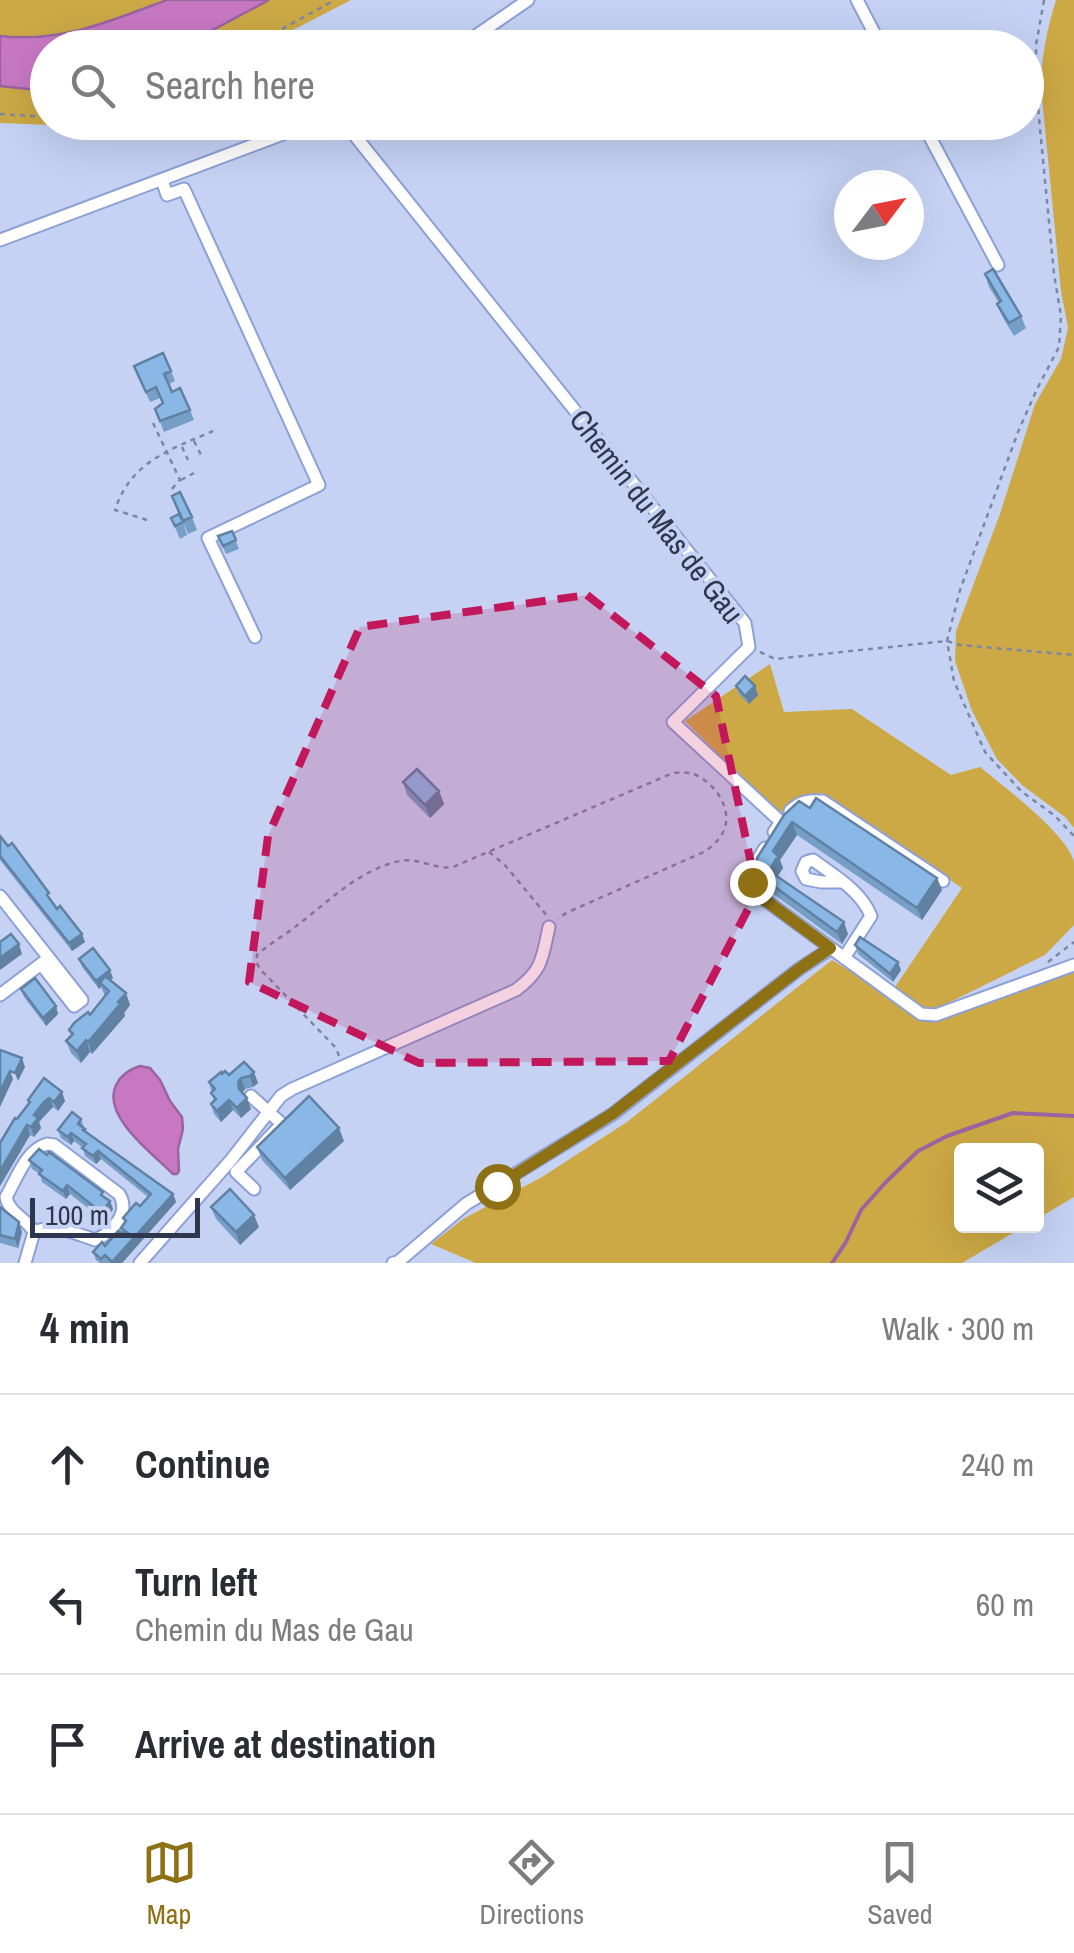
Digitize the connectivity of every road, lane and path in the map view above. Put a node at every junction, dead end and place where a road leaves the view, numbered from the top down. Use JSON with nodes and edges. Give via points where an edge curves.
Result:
{"nodes":[{"id":1,"x":335,"y":0,"type":"edge"},
{"id":2,"x":528,"y":0,"type":"edge"},
{"id":3,"x":857,"y":0,"type":"edge"},
{"id":4,"x":1044,"y":0,"type":"edge"},
{"id":5,"x":280,"y":30,"type":"edge"},
{"id":6,"x":484,"y":30,"type":"edge"},
{"id":7,"x":873,"y":30,"type":"edge"},
{"id":8,"x":1039,"y":30,"type":"edge"},
{"id":9,"x":0,"y":114,"type":"edge"},
{"id":10,"x":30,"y":115,"type":"edge"},
{"id":11,"x":268,"y":140,"type":"edge"},
{"id":12,"x":358,"y":140,"type":"edge"},
{"id":13,"x":932,"y":140,"type":"edge"},
{"id":14,"x":1041,"y":140,"type":"edge"},
{"id":15,"x":162,"y":180,"type":"junction"},
{"id":16,"x":0,"y":240,"type":"edge"},
{"id":17,"x":998,"y":264,"type":"dead end"},
{"id":18,"x":153,"y":423,"type":"edge"},
{"id":19,"x":213,"y":431,"type":"dead end"},
{"id":20,"x":193,"y":440,"type":"junction"},
{"id":21,"x":182,"y":446,"type":"junction"},
{"id":22,"x":167,"y":452,"type":"junction"},
{"id":23,"x":200,"y":456,"type":"dead end"},
{"id":24,"x":188,"y":460,"type":"dead end"},
{"id":25,"x":194,"y":473,"type":"dead end"},
{"id":26,"x":180,"y":480,"type":"junction"},
{"id":27,"x":168,"y":492,"type":"dead end"},
{"id":28,"x":148,"y":520,"type":"dead end"},
{"id":29,"x":254,"y":637,"type":"dead end"},
{"id":30,"x":947,"y":641,"type":"junction"},
{"id":31,"x":749,"y":646,"type":"junction"},
{"id":32,"x":1074,"y":655,"type":"edge"},
{"id":33,"x":780,"y":822,"type":"junction"},
{"id":34,"x":1074,"y":836,"type":"edge"},
{"id":35,"x":488,"y":852,"type":"junction"},
{"id":36,"x":944,"y":881,"type":"dead end"},
{"id":37,"x":841,"y":882,"type":"dead end"},
{"id":38,"x":0,"y":896,"type":"edge"},
{"id":39,"x":549,"y":927,"type":"junction"},
{"id":40,"x":830,"y":948,"type":"junction"},
{"id":41,"x":844,"y":958,"type":"junction"},
{"id":42,"x":1074,"y":965,"type":"edge"},
{"id":43,"x":0,"y":995,"type":"edge"},
{"id":44,"x":342,"y":1068,"type":"junction"},
{"id":45,"x":251,"y":1096,"type":"edge"},
{"id":46,"x":269,"y":1113,"type":"junction"},
{"id":47,"x":254,"y":1189,"type":"dead end"},
{"id":48,"x":34,"y":1232,"type":"junction"},
{"id":49,"x":24,"y":1263,"type":"edge"},
{"id":50,"x":140,"y":1263,"type":"edge"},
{"id":51,"x":393,"y":1263,"type":"edge"}],
"edges":[{"from":1,"to":5,"type":"path"},
{"from":2,"to":6,"type":"street"},
{"from":3,"to":7,"type":"street"},
{"from":4,"to":8,"type":"path"},
{"from":9,"to":10,"type":"path"},
{"from":11,"to":15,"type":"street"},
{"from":12,"to":31,"type":"street","name":"Chemin du Mas de Gau","via":[[745,623]]},
{"from":13,"to":17,"type":"street"},
{"from":14,"to":30,"type":"path","via":[[1059,348],[1018,432]]},
{"from":15,"to":16,"type":"street"},
{"from":15,"to":29,"type":"street","via":[[167,195],[184,189],[319,485],[208,538]]},
{"from":18,"to":22,"type":"path"},
{"from":19,"to":20,"type":"path"},
{"from":20,"to":21,"type":"path"},
{"from":20,"to":23,"type":"path"},
{"from":21,"to":22,"type":"path"},
{"from":21,"to":24,"type":"path"},
{"from":22,"to":26,"type":"path"},
{"from":22,"to":28,"type":"path","via":[[134,475],[115,510]]},
{"from":25,"to":26,"type":"path"},
{"from":26,"to":27,"type":"path"},
{"from":30,"to":31,"type":"path","via":[[775,659]]},
{"from":30,"to":32,"type":"path"},
{"from":30,"to":34,"type":"path","via":[[954,681],[985,752]]},
{"from":31,"to":33,"type":"street","name":"Chemin du Mas de Gau","via":[[673,722]]},
{"from":33,"to":36,"type":"street","via":[[795,806],[823,800]]},
{"from":33,"to":40,"type":"street","via":[[752,868],[752,882],[757,894]]},
{"from":35,"to":39,"type":"path","via":[[532,895]]},
{"from":35,"to":39,"type":"path","via":[[673,772],[697,775],[718,795],[726,825],[706,851],[566,913]]},
{"from":35,"to":44,"type":"path","via":[[442,869],[402,860],[373,872],[257,955],[261,970],[336,1048]]},
{"from":37,"to":41,"type":"street","via":[[871,916]]},
{"from":38,"to":43,"type":"street","via":[[45,961]]},
{"from":39,"to":44,"type":"street","via":[[540,966],[516,990]]},
{"from":40,"to":41,"type":"street"},
{"from":40,"to":51,"type":"street","via":[[612,1114],[466,1204]]},
{"from":41,"to":42,"type":"street","via":[[921,1014],[936,1015]]},
{"from":44,"to":46,"type":"street","via":[[292,1088]]},
{"from":45,"to":46,"type":"street"},
{"from":46,"to":47,"type":"street","via":[[282,1124],[236,1172]]},
{"from":46,"to":50,"type":"street"},
{"from":48,"to":48,"type":"street","via":[[6,1197],[40,1146],[54,1145],[124,1202],[101,1238],[56,1228]]},
{"from":48,"to":49,"type":"street"}]}
